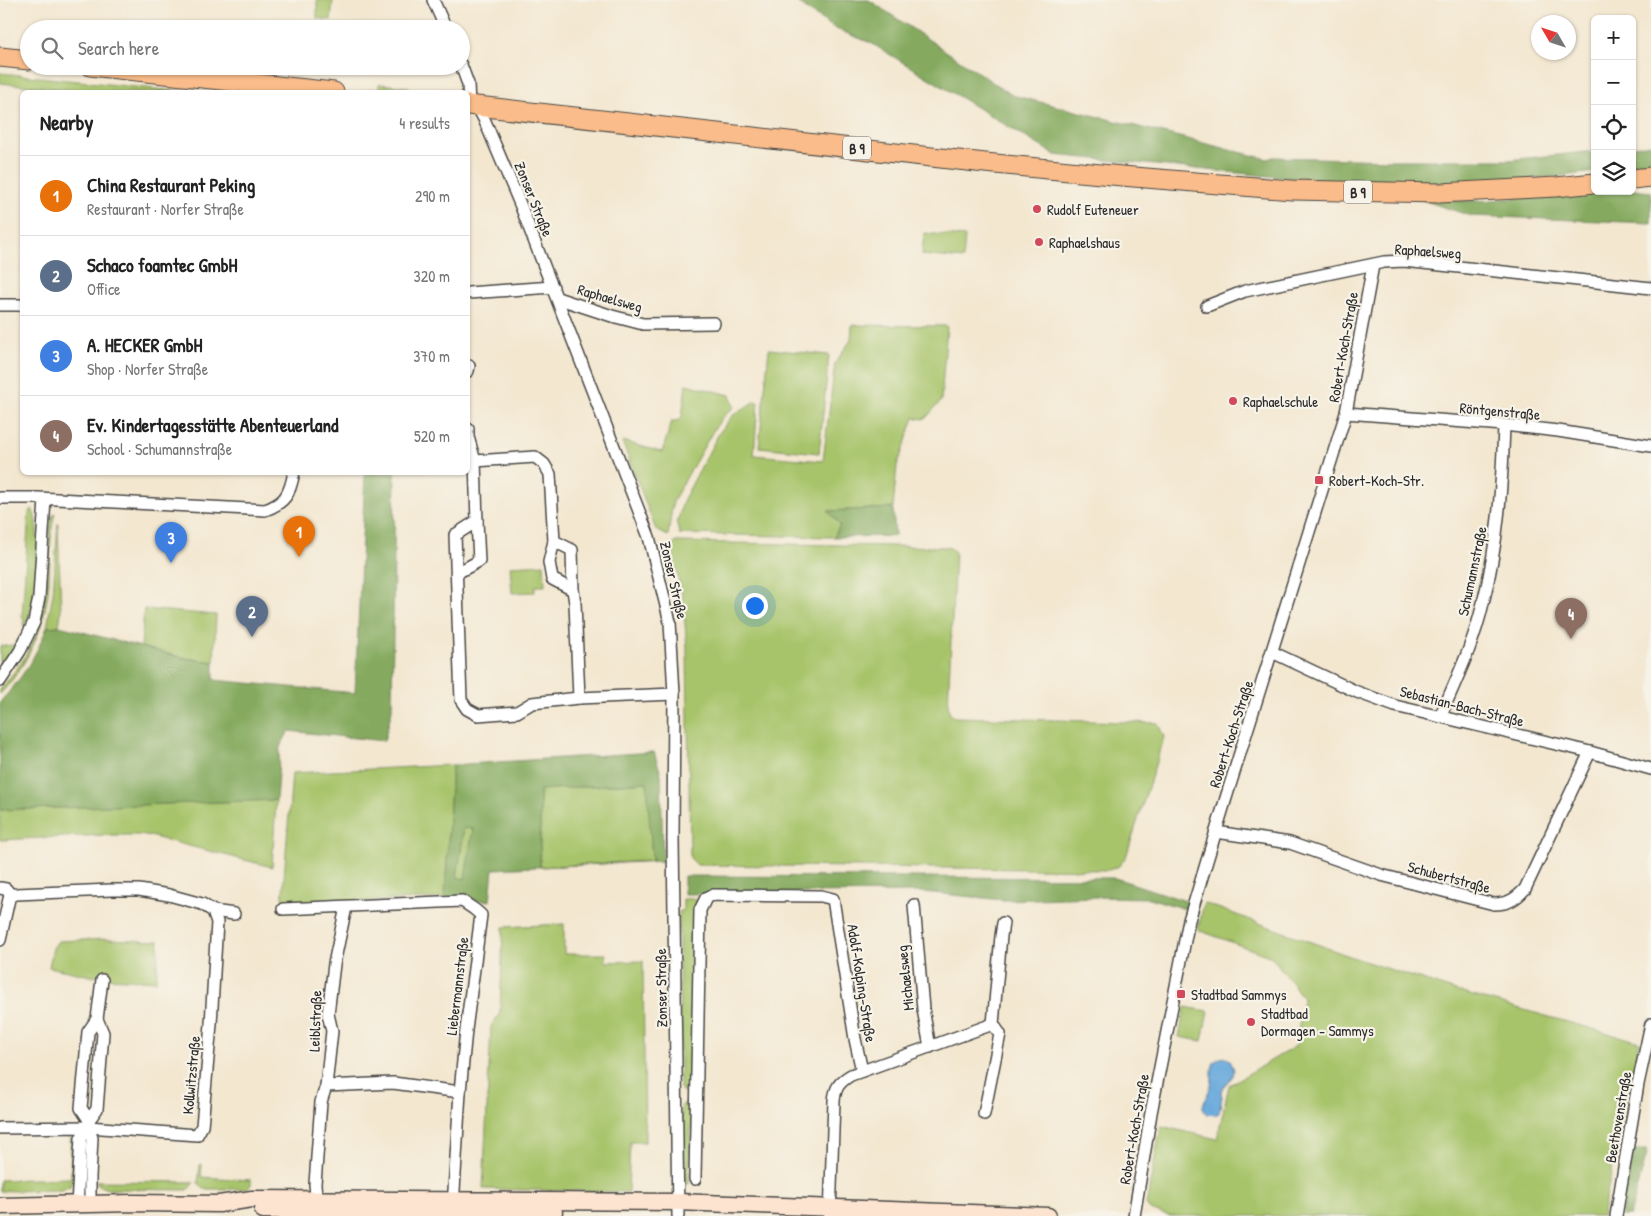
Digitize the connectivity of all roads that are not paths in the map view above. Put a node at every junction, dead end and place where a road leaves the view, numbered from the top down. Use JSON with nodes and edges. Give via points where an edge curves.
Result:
{"nodes":[{"id":1,"x":433,"y":0,"type":"edge"},
{"id":2,"x":442,"y":20,"type":"edge"},
{"id":3,"x":0,"y":57,"type":"edge"},
{"id":4,"x":20,"y":59,"type":"edge"},
{"id":5,"x":174,"y":75,"type":"edge"},
{"id":6,"x":465,"y":75,"type":"edge"},
{"id":7,"x":315,"y":90,"type":"edge"},
{"id":8,"x":469,"y":90,"type":"edge"},
{"id":9,"x":471,"y":106,"type":"edge"},
{"id":10,"x":1591,"y":183,"type":"edge"},
{"id":11,"x":1373,"y":265,"type":"junction"},
{"id":12,"x":1651,"y":288,"type":"edge"},
{"id":13,"x":555,"y":292,"type":"junction"},
{"id":14,"x":470,"y":293,"type":"edge"},
{"id":15,"x":0,"y":305,"type":"edge"},
{"id":16,"x":20,"y":305,"type":"edge"},
{"id":17,"x":1207,"y":306,"type":"dead end"},
{"id":18,"x":714,"y":323,"type":"dead end"},
{"id":19,"x":1346,"y":413,"type":"junction"},
{"id":20,"x":1504,"y":425,"type":"junction"},
{"id":21,"x":470,"y":444,"type":"edge"},
{"id":22,"x":1651,"y":446,"type":"edge"},
{"id":23,"x":475,"y":462,"type":"junction"},
{"id":24,"x":293,"y":475,"type":"edge"},
{"id":25,"x":0,"y":498,"type":"edge"},
{"id":26,"x":45,"y":498,"type":"junction"},
{"id":27,"x":477,"y":521,"type":"junction"},
{"id":28,"x":554,"y":541,"type":"junction"},
{"id":29,"x":457,"y":574,"type":"junction"},
{"id":30,"x":573,"y":590,"type":"junction"},
{"id":31,"x":1272,"y":652,"type":"junction"},
{"id":32,"x":0,"y":681,"type":"edge"},
{"id":33,"x":674,"y":694,"type":"junction"},
{"id":34,"x":579,"y":698,"type":"junction"},
{"id":35,"x":1440,"y":717,"type":"junction"},
{"id":36,"x":1590,"y":752,"type":"junction"},
{"id":37,"x":1651,"y":769,"type":"edge"},
{"id":38,"x":1216,"y":832,"type":"junction"},
{"id":39,"x":0,"y":888,"type":"edge"},
{"id":40,"x":11,"y":895,"type":"junction"},
{"id":41,"x":914,"y":905,"type":"dead end"},
{"id":42,"x":346,"y":907,"type":"junction"},
{"id":43,"x":283,"y":909,"type":"dead end"},
{"id":44,"x":213,"y":911,"type":"junction"},
{"id":45,"x":234,"y":914,"type":"dead end"},
{"id":46,"x":1003,"y":923,"type":"dead end"},
{"id":47,"x":0,"y":940,"type":"edge"},
{"id":48,"x":102,"y":980,"type":"dead end"},
{"id":49,"x":993,"y":1024,"type":"junction"},
{"id":50,"x":1651,"y":1024,"type":"edge"},
{"id":51,"x":930,"y":1047,"type":"junction"},
{"id":52,"x":862,"y":1071,"type":"junction"},
{"id":53,"x":326,"y":1086,"type":"junction"},
{"id":54,"x":460,"y":1092,"type":"junction"},
{"id":55,"x":677,"y":1095,"type":"junction"},
{"id":56,"x":696,"y":1095,"type":"junction"},
{"id":57,"x":984,"y":1114,"type":"dead end"},
{"id":58,"x":89,"y":1124,"type":"junction"},
{"id":59,"x":0,"y":1128,"type":"edge"},
{"id":60,"x":694,"y":1179,"type":"dead end"},
{"id":61,"x":84,"y":1204,"type":"junction"},
{"id":62,"x":0,"y":1206,"type":"edge"},
{"id":63,"x":317,"y":1209,"type":"edge"},
{"id":64,"x":453,"y":1210,"type":"edge"},
{"id":65,"x":677,"y":1210,"type":"edge"},
{"id":66,"x":830,"y":1212,"type":"edge"},
{"id":67,"x":769,"y":1216,"type":"edge"},
{"id":68,"x":1048,"y":1216,"type":"edge"},
{"id":69,"x":1134,"y":1216,"type":"edge"},
{"id":70,"x":1616,"y":1216,"type":"edge"}],
"edges":[{"from":1,"to":2,"type":"street"},
{"from":3,"to":4,"type":"main road"},
{"from":5,"to":7,"type":"main road"},
{"from":6,"to":8,"type":"street"},
{"from":9,"to":10,"type":"main road","number":"B 9","via":[[985,163],[1292,190],[1440,193]]},
{"from":9,"to":13,"type":"street","name":"Zonser Straße","via":[[484,119]]},
{"from":11,"to":12,"type":"street","name":"Raphaelsweg","via":[[1404,261]]},
{"from":11,"to":17,"type":"street","name":"Raphaelsweg","via":[[1245,291]]},
{"from":11,"to":19,"type":"street","name":"Robert-Koch-Straße"},
{"from":13,"to":14,"type":"street"},
{"from":13,"to":18,"type":"street","name":"Raphaelsweg","via":[[612,316],[643,324]]},
{"from":13,"to":33,"type":"street","name":"Zonser Straße","via":[[649,537],[670,622]]},
{"from":15,"to":16,"type":"street"},
{"from":19,"to":20,"type":"street","name":"Röntgenstraße"},
{"from":19,"to":31,"type":"street","name":"Robert-Koch-Straße"},
{"from":20,"to":22,"type":"street","name":"Röntgenstraße"},
{"from":20,"to":35,"type":"street","name":"Schumannstraße","via":[[1496,542],[1483,604],[1467,654]]},
{"from":21,"to":23,"type":"street"},
{"from":23,"to":27,"type":"street"},
{"from":23,"to":28,"type":"street","via":[[535,457],[544,464],[550,474]]},
{"from":24,"to":26,"type":"street","via":[[290,490],[283,500],[264,510]]},
{"from":25,"to":26,"type":"street"},
{"from":26,"to":32,"type":"street","via":[[39,598],[34,622]]},
{"from":27,"to":29,"type":"street","via":[[455,535]]},
{"from":27,"to":29,"type":"street","via":[[479,561]]},
{"from":28,"to":30,"type":"street","via":[[572,550]]},
{"from":28,"to":30,"type":"street","via":[[550,562],[552,579]]},
{"from":29,"to":34,"type":"street","via":[[461,700],[466,709],[478,714],[517,712],[532,703]]},
{"from":30,"to":34,"type":"street"},
{"from":31,"to":35,"type":"street","name":"Sebastian-Bach-Straße","via":[[1357,692]]},
{"from":31,"to":38,"type":"street","name":"Robert-Koch-Straße"},
{"from":33,"to":34,"type":"street"},
{"from":33,"to":55,"type":"street","name":"Zonser Straße"},
{"from":35,"to":36,"type":"street","name":"Sebastian-Bach-Straße"},
{"from":36,"to":37,"type":"street","name":"Sebastian-Bach-Straße"},
{"from":36,"to":38,"type":"street","name":"Schubertstraße","via":[[1525,889],[1512,901],[1503,904],[1381,875],[1290,843]]},
{"from":38,"to":69,"type":"street","name":"Robert-Koch-Straße","via":[[1185,942]]},
{"from":39,"to":40,"type":"street"},
{"from":40,"to":44,"type":"street","via":[[139,890],[202,904]]},
{"from":40,"to":47,"type":"street"},
{"from":41,"to":51,"type":"street","name":"Michaelsweg","via":[[923,1009]]},
{"from":42,"to":43,"type":"street"},
{"from":42,"to":53,"type":"street","name":"Leiblstraße","via":[[328,1014],[332,1031]]},
{"from":42,"to":54,"type":"street","name":"Liebermannstraße","via":[[462,901],[481,916]]},
{"from":44,"to":45,"type":"street"},
{"from":44,"to":58,"type":"street","name":"Kollwitzstraße","via":[[217,922],[211,1024],[202,1126],[197,1135]]},
{"from":46,"to":49,"type":"street"},
{"from":48,"to":58,"type":"street","via":[[97,1019],[103,1033],[96,1109]]},
{"from":49,"to":51,"type":"street"},
{"from":49,"to":57,"type":"street","via":[[1000,1034]]},
{"from":50,"to":70,"type":"street","name":"Beethovenstraße"},
{"from":51,"to":52,"type":"street"},
{"from":52,"to":56,"type":"street","name":"Adolf-Kolping-Straße","via":[[833,899],[822,896],[712,895],[706,898],[700,910]]},
{"from":52,"to":66,"type":"street","via":[[841,1080],[835,1090]]},
{"from":53,"to":54,"type":"street","via":[[393,1083]]},
{"from":53,"to":63,"type":"street","name":"Leiblstraße","via":[[321,1102],[315,1184]]},
{"from":54,"to":64,"type":"street","name":"Liebermannstraße"},
{"from":55,"to":56,"type":"street"},
{"from":55,"to":65,"type":"street","name":"Zonser Straße"},
{"from":56,"to":60,"type":"street"},
{"from":58,"to":59,"type":"street","name":"Kollwitzstraße"},
{"from":58,"to":61,"type":"street","via":[[92,1138],[90,1177]]},
{"from":61,"to":62,"type":"street"},
{"from":61,"to":63,"type":"street","via":[[219,1204],[252,1199]]},
{"from":63,"to":64,"type":"street"},
{"from":64,"to":65,"type":"street"},
{"from":65,"to":66,"type":"street"},
{"from":65,"to":67,"type":"street"},
{"from":66,"to":68,"type":"street"}]}
